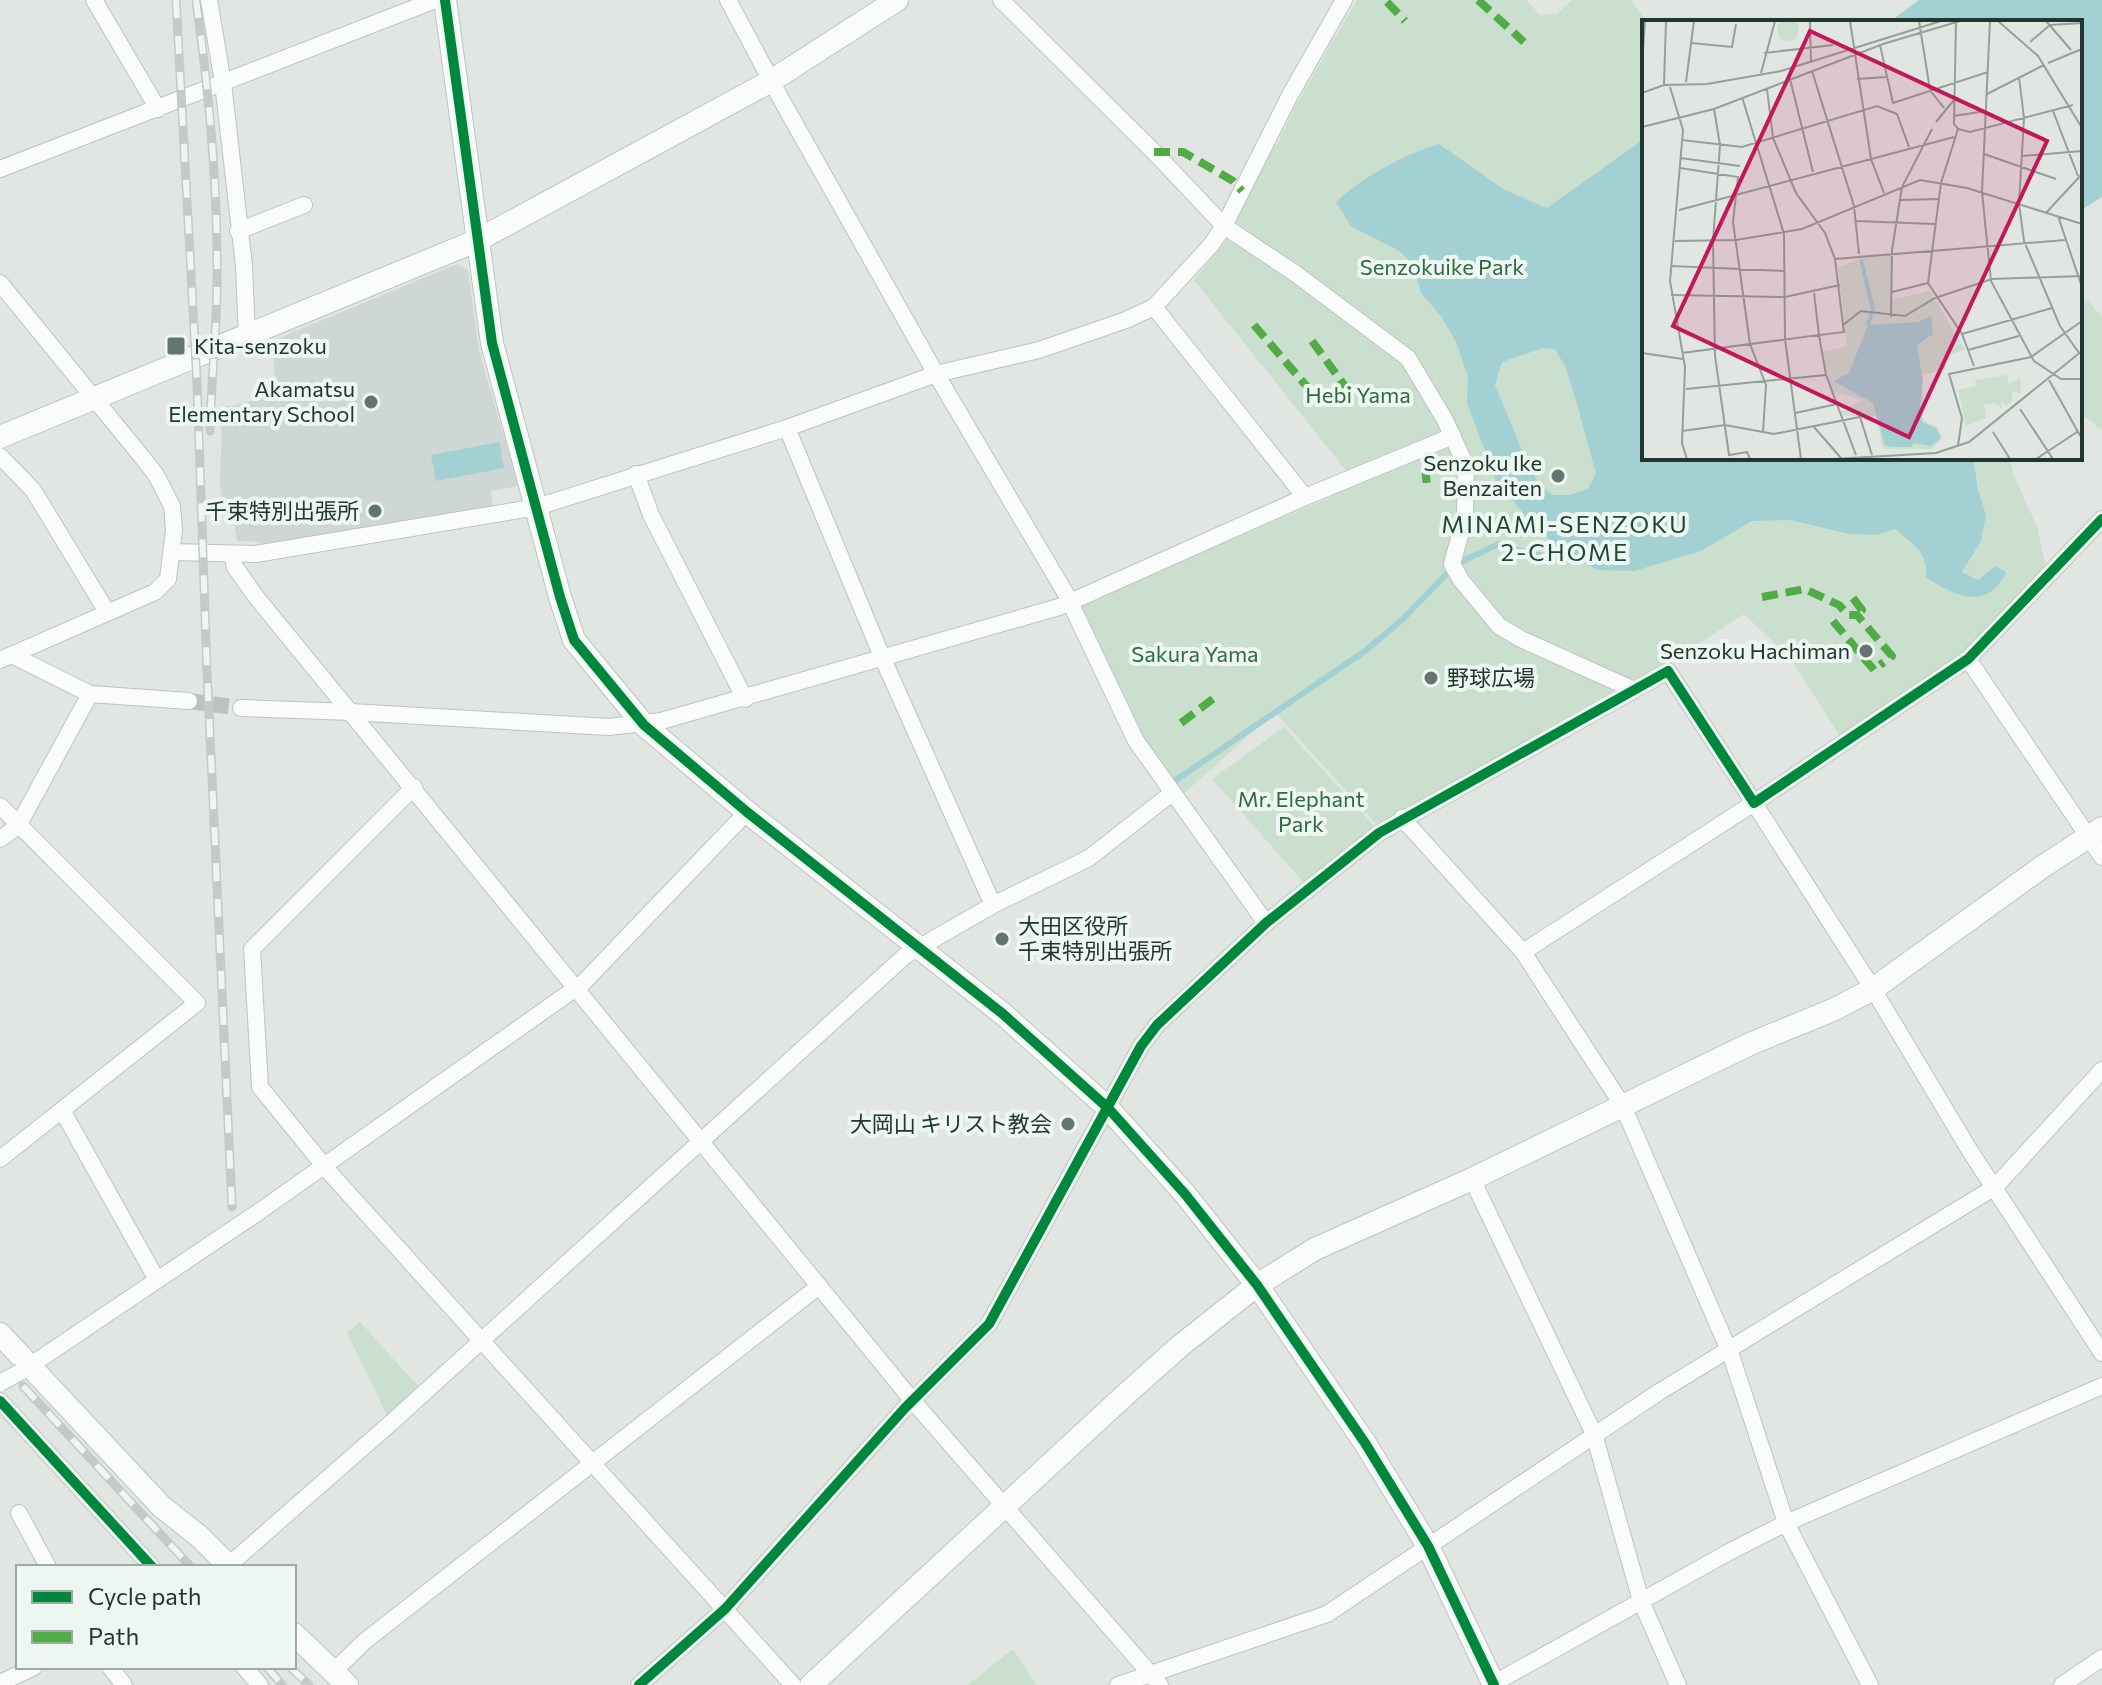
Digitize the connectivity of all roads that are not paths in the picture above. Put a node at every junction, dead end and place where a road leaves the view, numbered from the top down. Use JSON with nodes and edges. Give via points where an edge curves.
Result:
{"nodes":[{"id":1,"x":94,"y":0,"type":"edge"},
{"id":2,"x":209,"y":0,"type":"edge"},
{"id":3,"x":435,"y":0,"type":"edge"},
{"id":4,"x":445,"y":0,"type":"edge"},
{"id":5,"x":728,"y":0,"type":"edge"},
{"id":6,"x":897,"y":0,"type":"edge"},
{"id":7,"x":1001,"y":0,"type":"edge"},
{"id":8,"x":1344,"y":0,"type":"edge"},
{"id":9,"x":771,"y":81,"type":"junction"},
{"id":10,"x":223,"y":83,"type":"junction"},
{"id":11,"x":158,"y":109,"type":"junction"},
{"id":12,"x":0,"y":169,"type":"edge"},
{"id":13,"x":304,"y":205,"type":"dead end"},
{"id":14,"x":1224,"y":226,"type":"junction"},
{"id":15,"x":238,"y":231,"type":"junction"},
{"id":16,"x":476,"y":241,"type":"junction"},
{"id":17,"x":0,"y":283,"type":"edge"},
{"id":18,"x":1154,"y":307,"type":"junction"},
{"id":19,"x":247,"y":337,"type":"junction"},
{"id":20,"x":936,"y":374,"type":"junction"},
{"id":21,"x":96,"y":399,"type":"junction"},
{"id":22,"x":787,"y":428,"type":"junction"},
{"id":23,"x":1453,"y":436,"type":"junction"},
{"id":24,"x":0,"y":437,"type":"edge"},
{"id":25,"x":0,"y":456,"type":"edge"},
{"id":26,"x":636,"y":474,"type":"junction"},
{"id":27,"x":1305,"y":497,"type":"junction"},
{"id":28,"x":537,"y":507,"type":"junction"},
{"id":29,"x":2102,"y":519,"type":"edge"},
{"id":30,"x":172,"y":552,"type":"junction"},
{"id":31,"x":232,"y":554,"type":"junction"},
{"id":32,"x":1069,"y":602,"type":"junction"},
{"id":33,"x":107,"y":612,"type":"junction"},
{"id":34,"x":6,"y":657,"type":"edge"},
{"id":35,"x":883,"y":659,"type":"junction"},
{"id":36,"x":1968,"y":659,"type":"junction"},
{"id":37,"x":1632,"y":689,"type":"junction"},
{"id":38,"x":90,"y":694,"type":"junction"},
{"id":39,"x":745,"y":699,"type":"junction"},
{"id":40,"x":189,"y":701,"type":"tunnel mouth"},
{"id":41,"x":241,"y":708,"type":"tunnel mouth"},
{"id":42,"x":351,"y":712,"type":"junction"},
{"id":43,"x":644,"y":725,"type":"junction"},
{"id":44,"x":414,"y":787,"type":"junction"},
{"id":45,"x":1172,"y":793,"type":"junction"},
{"id":46,"x":1754,"y":803,"type":"junction"},
{"id":47,"x":0,"y":806,"type":"edge"},
{"id":48,"x":747,"y":812,"type":"junction"},
{"id":49,"x":1402,"y":818,"type":"junction"},
{"id":50,"x":18,"y":826,"type":"junction"},
{"id":51,"x":2095,"y":832,"type":"edge"},
{"id":52,"x":0,"y":839,"type":"edge"},
{"id":53,"x":2102,"y":857,"type":"edge"},
{"id":54,"x":993,"y":905,"type":"junction"},
{"id":55,"x":1266,"y":923,"type":"junction"},
{"id":56,"x":919,"y":947,"type":"junction"},
{"id":57,"x":1523,"y":952,"type":"junction"},
{"id":58,"x":576,"y":988,"type":"junction"},
{"id":59,"x":1873,"y":989,"type":"junction"},
{"id":60,"x":2102,"y":1070,"type":"edge"},
{"id":61,"x":1623,"y":1106,"type":"junction"},
{"id":62,"x":1108,"y":1108,"type":"junction"},
{"id":63,"x":62,"y":1110,"type":"junction"},
{"id":64,"x":700,"y":1143,"type":"junction"},
{"id":65,"x":0,"y":1159,"type":"edge"},
{"id":66,"x":324,"y":1165,"type":"junction"},
{"id":67,"x":1472,"y":1179,"type":"junction"},
{"id":68,"x":1995,"y":1187,"type":"junction"},
{"id":69,"x":157,"y":1280,"type":"junction"},
{"id":70,"x":1257,"y":1285,"type":"junction"},
{"id":71,"x":819,"y":1286,"type":"junction"},
{"id":72,"x":0,"y":1334,"type":"edge"},
{"id":73,"x":481,"y":1340,"type":"junction"},
{"id":74,"x":1729,"y":1350,"type":"junction"},
{"id":75,"x":2102,"y":1353,"type":"edge"},
{"id":76,"x":26,"y":1369,"type":"junction"},
{"id":77,"x":0,"y":1383,"type":"edge"},
{"id":78,"x":2102,"y":1386,"type":"edge"},
{"id":79,"x":912,"y":1400,"type":"junction"},
{"id":80,"x":0,"y":1401,"type":"edge"},
{"id":81,"x":1594,"y":1434,"type":"junction"},
{"id":82,"x":592,"y":1462,"type":"junction"},
{"id":83,"x":1006,"y":1506,"type":"junction"},
{"id":84,"x":19,"y":1513,"type":"dead end"},
{"id":85,"x":1786,"y":1523,"type":"junction"},
{"id":86,"x":1428,"y":1546,"type":"junction"},
{"id":87,"x":47,"y":1565,"type":"edge"},
{"id":88,"x":150,"y":1565,"type":"edge"},
{"id":89,"x":229,"y":1565,"type":"edge"},
{"id":90,"x":231,"y":1565,"type":"edge"},
{"id":91,"x":1641,"y":1601,"type":"junction"},
{"id":92,"x":725,"y":1609,"type":"junction"},
{"id":93,"x":296,"y":1636,"type":"edge"},
{"id":94,"x":2102,"y":1658,"type":"edge"},
{"id":95,"x":30,"y":1669,"type":"edge"},
{"id":96,"x":112,"y":1669,"type":"edge"},
{"id":97,"x":246,"y":1669,"type":"edge"},
{"id":98,"x":340,"y":1678,"type":"edge"},
{"id":99,"x":1155,"y":1679,"type":"edge"},
{"id":100,"x":0,"y":1683,"type":"edge"},
{"id":101,"x":124,"y":1685,"type":"edge"},
{"id":102,"x":260,"y":1685,"type":"edge"},
{"id":103,"x":639,"y":1685,"type":"edge"},
{"id":104,"x":793,"y":1685,"type":"edge"},
{"id":105,"x":811,"y":1685,"type":"edge"},
{"id":106,"x":1118,"y":1685,"type":"edge"},
{"id":107,"x":1493,"y":1685,"type":"edge"},
{"id":108,"x":1678,"y":1685,"type":"edge"},
{"id":109,"x":1870,"y":1685,"type":"edge"},
{"id":110,"x":2062,"y":1685,"type":"edge"}],
"edges":[{"from":1,"to":11,"type":"street"},
{"from":2,"to":10,"type":"street"},
{"from":3,"to":10,"type":"street"},
{"from":4,"to":16,"type":"street"},
{"from":5,"to":9,"type":"street"},
{"from":6,"to":9,"type":"street"},
{"from":7,"to":14,"type":"street"},
{"from":8,"to":14,"type":"street"},
{"from":9,"to":16,"type":"street"},
{"from":9,"to":20,"type":"street"},
{"from":10,"to":11,"type":"street"},
{"from":10,"to":15,"type":"street"},
{"from":11,"to":12,"type":"street"},
{"from":13,"to":15,"type":"street"},
{"from":14,"to":18,"type":"street"},
{"from":14,"to":23,"type":"street","via":[[1408,358]]},
{"from":15,"to":19,"type":"street"},
{"from":16,"to":19,"type":"street"},
{"from":16,"to":28,"type":"street","via":[[492,343]]},
{"from":17,"to":21,"type":"street"},
{"from":18,"to":20,"type":"street","via":[[1039,350]]},
{"from":18,"to":27,"type":"street"},
{"from":19,"to":21,"type":"street"},
{"from":20,"to":22,"type":"street"},
{"from":20,"to":32,"type":"street"},
{"from":21,"to":24,"type":"street"},
{"from":21,"to":30,"type":"street","via":[[156,475],[172,506]]},
{"from":22,"to":26,"type":"street"},
{"from":22,"to":35,"type":"street"},
{"from":23,"to":27,"type":"street"},
{"from":23,"to":37,"type":"street","via":[[1466,466],[1465,517],[1452,564],[1461,580],[1499,626]]},
{"from":25,"to":33,"type":"street","via":[[33,490]]},
{"from":26,"to":28,"type":"street"},
{"from":26,"to":39,"type":"street","via":[[651,515]]},
{"from":27,"to":32,"type":"street"},
{"from":28,"to":31,"type":"street"},
{"from":28,"to":43,"type":"street","via":[[574,640]]},
{"from":29,"to":36,"type":"street"},
{"from":30,"to":31,"type":"street"},
{"from":30,"to":33,"type":"street","via":[[168,579],[155,592]]},
{"from":31,"to":42,"type":"street","via":[[257,598]]},
{"from":32,"to":35,"type":"street"},
{"from":32,"to":45,"type":"street","via":[[1136,741]]},
{"from":33,"to":34,"type":"street"},
{"from":34,"to":38,"type":"street"},
{"from":35,"to":39,"type":"street"},
{"from":35,"to":54,"type":"street"},
{"from":36,"to":46,"type":"street"},
{"from":36,"to":51,"type":"street"},
{"from":37,"to":46,"type":"street","via":[[1668,671]]},
{"from":37,"to":49,"type":"street"},
{"from":38,"to":40,"type":"street"},
{"from":38,"to":50,"type":"street"},
{"from":39,"to":43,"type":"street"},
{"from":41,"to":42,"type":"street"},
{"from":42,"to":43,"type":"street"},
{"from":42,"to":44,"type":"street"},
{"from":43,"to":48,"type":"street"},
{"from":44,"to":58,"type":"street"},
{"from":44,"to":66,"type":"street","via":[[252,949],[260,1087]]},
{"from":45,"to":54,"type":"street","via":[[1089,858]]},
{"from":45,"to":55,"type":"street"},
{"from":46,"to":57,"type":"street"},
{"from":46,"to":59,"type":"street"},
{"from":47,"to":50,"type":"street"},
{"from":48,"to":56,"type":"street"},
{"from":48,"to":58,"type":"street"},
{"from":49,"to":55,"type":"street"},
{"from":49,"to":57,"type":"street"},
{"from":50,"to":52,"type":"street"},
{"from":50,"to":63,"type":"street","via":[[197,1003]]},
{"from":51,"to":53,"type":"street"},
{"from":51,"to":59,"type":"street"},
{"from":54,"to":56,"type":"street"},
{"from":55,"to":62,"type":"street","via":[[1157,1025]]},
{"from":56,"to":62,"type":"street"},
{"from":56,"to":64,"type":"street"},
{"from":57,"to":61,"type":"street"},
{"from":58,"to":64,"type":"street"},
{"from":58,"to":66,"type":"street"},
{"from":59,"to":61,"type":"street"},
{"from":59,"to":68,"type":"street"},
{"from":60,"to":68,"type":"street"},
{"from":61,"to":67,"type":"street"},
{"from":61,"to":74,"type":"street"},
{"from":62,"to":70,"type":"street"},
{"from":62,"to":79,"type":"street","via":[[989,1324]]},
{"from":63,"to":65,"type":"street"},
{"from":63,"to":69,"type":"street"},
{"from":64,"to":71,"type":"street"},
{"from":64,"to":73,"type":"street"},
{"from":66,"to":69,"type":"street"},
{"from":66,"to":73,"type":"street"},
{"from":67,"to":70,"type":"street","via":[[1315,1249]]},
{"from":67,"to":81,"type":"street"},
{"from":68,"to":74,"type":"street"},
{"from":68,"to":75,"type":"street"},
{"from":69,"to":76,"type":"street"},
{"from":70,"to":83,"type":"street","via":[[1180,1346]]},
{"from":70,"to":86,"type":"street"},
{"from":71,"to":79,"type":"street"},
{"from":71,"to":82,"type":"street"},
{"from":72,"to":76,"type":"street"},
{"from":73,"to":82,"type":"street"},
{"from":73,"to":90,"type":"street"},
{"from":74,"to":81,"type":"street"},
{"from":74,"to":85,"type":"street"},
{"from":76,"to":77,"type":"street","bridge":true},
{"from":76,"to":89,"type":"street","via":[[162,1507]]},
{"from":78,"to":85,"type":"street"},
{"from":79,"to":83,"type":"street"},
{"from":79,"to":92,"type":"street"},
{"from":80,"to":88,"type":"street"},
{"from":81,"to":86,"type":"street"},
{"from":81,"to":91,"type":"street"},
{"from":82,"to":92,"type":"street"},
{"from":82,"to":98,"type":"street","via":[[365,1641]]},
{"from":83,"to":99,"type":"street"},
{"from":83,"to":105,"type":"street"},
{"from":84,"to":87,"type":"street"},
{"from":85,"to":91,"type":"street"},
{"from":85,"to":109,"type":"street"},
{"from":86,"to":99,"type":"street","via":[[1327,1614]]},
{"from":86,"to":107,"type":"street"},
{"from":91,"to":107,"type":"street"},
{"from":91,"to":108,"type":"street"},
{"from":92,"to":103,"type":"street"},
{"from":92,"to":104,"type":"street"},
{"from":93,"to":98,"type":"street"},
{"from":94,"to":110,"type":"street"},
{"from":95,"to":100,"type":"street"},
{"from":96,"to":101,"type":"street"},
{"from":97,"to":102,"type":"street"},
{"from":99,"to":106,"type":"street"}]}
